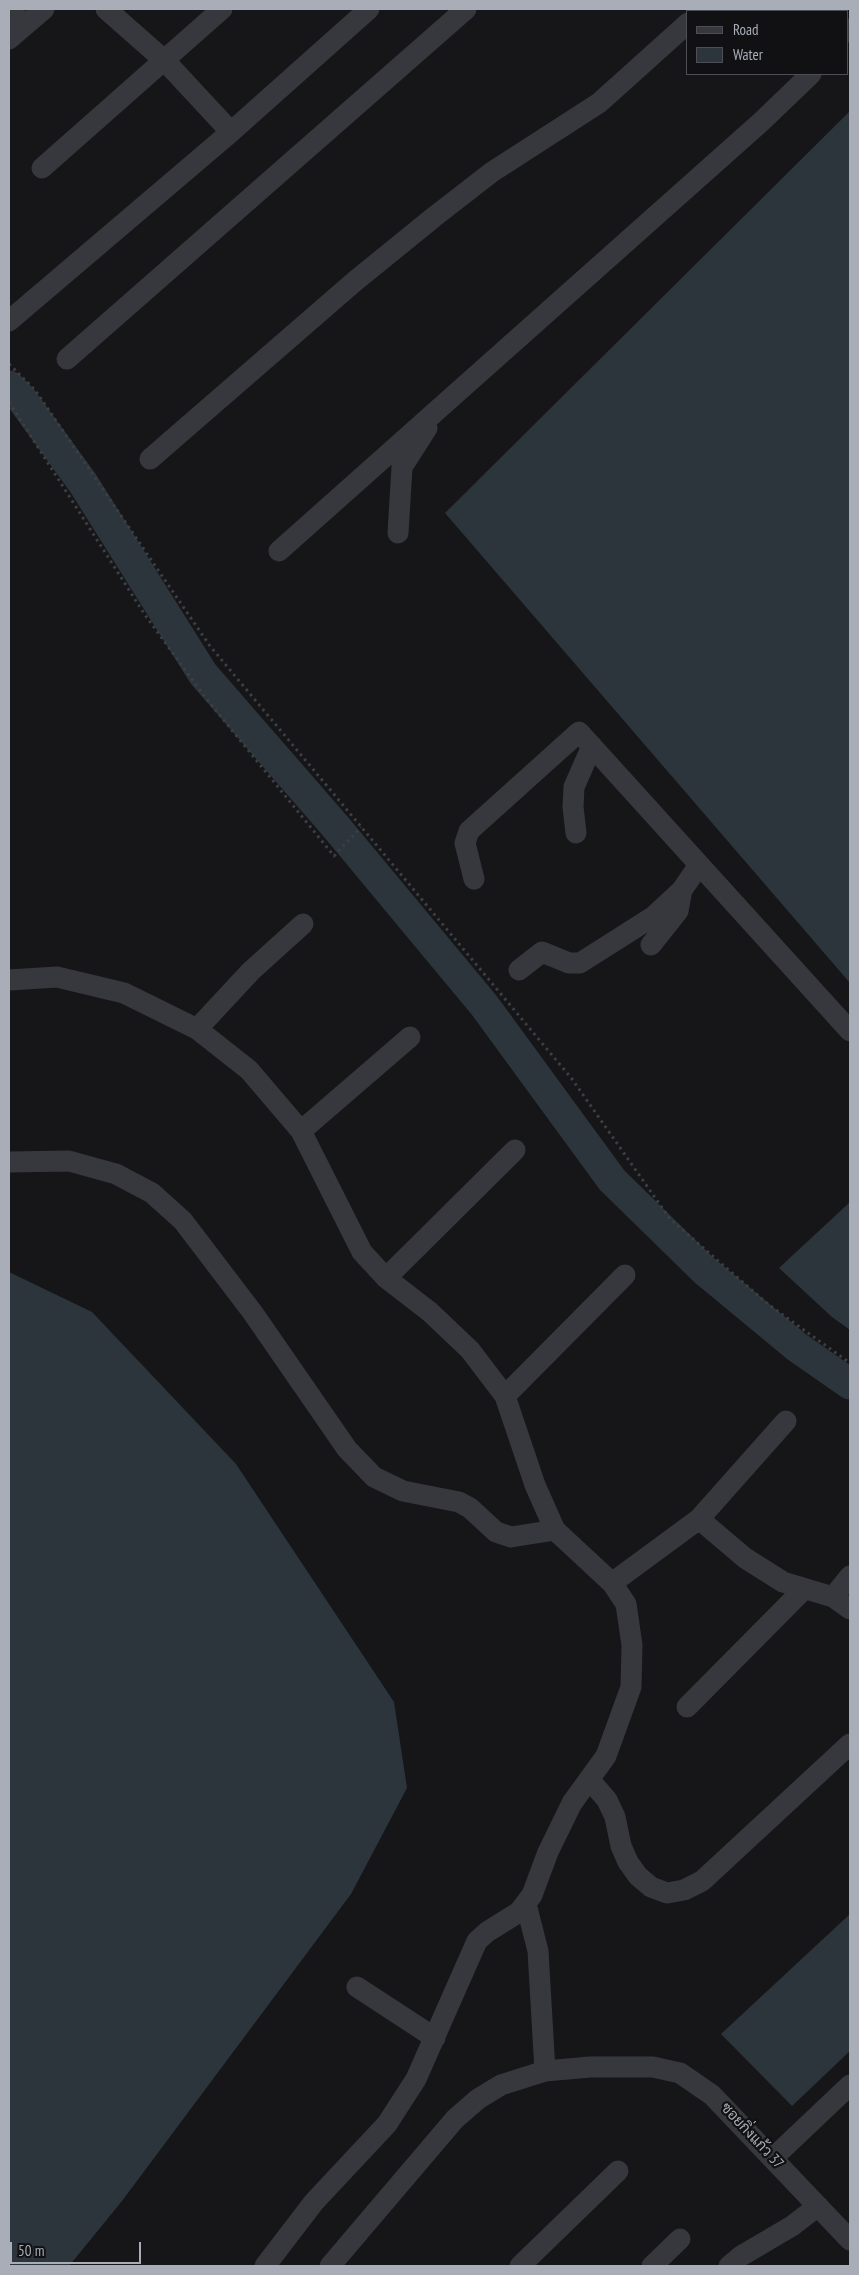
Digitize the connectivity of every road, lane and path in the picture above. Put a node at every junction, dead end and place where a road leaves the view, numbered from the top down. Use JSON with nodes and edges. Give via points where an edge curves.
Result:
{"nodes":[{"id":1,"x":10,"y":9,"type":"edge"},
{"id":2,"x":44,"y":9,"type":"edge"},
{"id":3,"x":106,"y":9,"type":"edge"},
{"id":4,"x":222,"y":9,"type":"edge"},
{"id":5,"x":369,"y":9,"type":"edge"},
{"id":6,"x":466,"y":9,"type":"edge"},
{"id":7,"x":686,"y":25,"type":"edge"},
{"id":8,"x":16,"y":32,"type":"edge"},
{"id":9,"x":165,"y":61,"type":"junction"},
{"id":10,"x":810,"y":75,"type":"edge"},
{"id":11,"x":231,"y":132,"type":"junction"},
{"id":12,"x":42,"y":168,"type":"dead end"},
{"id":13,"x":9,"y":321,"type":"edge"},
{"id":14,"x":67,"y":359,"type":"dead end"},
{"id":15,"x":9,"y":364,"type":"edge"},
{"id":16,"x":9,"y":402,"type":"edge"},
{"id":17,"x":441,"y":407,"type":"junction"},
{"id":18,"x":150,"y":459,"type":"dead end"},
{"id":19,"x":398,"y":533,"type":"dead end"},
{"id":20,"x":279,"y":551,"type":"dead end"},
{"id":21,"x":585,"y":739,"type":"junction"},
{"id":22,"x":361,"y":827,"type":"junction"},
{"id":23,"x":576,"y":833,"type":"dead end"},
{"id":24,"x":699,"y":865,"type":"junction"},
{"id":25,"x":474,"y":879,"type":"dead end"},
{"id":26,"x":682,"y":890,"type":"junction"},
{"id":27,"x":303,"y":924,"type":"dead end"},
{"id":28,"x":651,"y":945,"type":"dead end"},
{"id":29,"x":519,"y":970,"type":"dead end"},
{"id":30,"x":9,"y":980,"type":"edge"},
{"id":31,"x":197,"y":1029,"type":"junction"},
{"id":32,"x":850,"y":1031,"type":"edge"},
{"id":33,"x":410,"y":1037,"type":"dead end"},
{"id":34,"x":301,"y":1131,"type":"junction"},
{"id":35,"x":515,"y":1150,"type":"dead end"},
{"id":36,"x":9,"y":1162,"type":"edge"},
{"id":37,"x":625,"y":1275,"type":"dead end"},
{"id":38,"x":386,"y":1278,"type":"junction"},
{"id":39,"x":850,"y":1363,"type":"edge"},
{"id":40,"x":505,"y":1396,"type":"junction"},
{"id":41,"x":786,"y":1421,"type":"dead end"},
{"id":42,"x":699,"y":1519,"type":"junction"},
{"id":43,"x":555,"y":1530,"type":"junction"},
{"id":44,"x":850,"y":1576,"type":"edge"},
{"id":45,"x":612,"y":1583,"type":"junction"},
{"id":46,"x":804,"y":1589,"type":"junction"},
{"id":47,"x":842,"y":1603,"type":"edge"},
{"id":48,"x":687,"y":1707,"type":"dead end"},
{"id":49,"x":850,"y":1744,"type":"edge"},
{"id":50,"x":589,"y":1779,"type":"junction"},
{"id":51,"x":526,"y":1904,"type":"junction"},
{"id":52,"x":357,"y":1987,"type":"dead end"},
{"id":53,"x":435,"y":2038,"type":"junction"},
{"id":54,"x":545,"y":2071,"type":"junction"},
{"id":55,"x":850,"y":2085,"type":"edge"},
{"id":56,"x":773,"y":2158,"type":"junction"},
{"id":57,"x":618,"y":2171,"type":"dead end"},
{"id":58,"x":818,"y":2206,"type":"junction"},
{"id":59,"x":680,"y":2239,"type":"dead end"},
{"id":60,"x":850,"y":2240,"type":"edge"},
{"id":61,"x":735,"y":2261,"type":"edge"},
{"id":62,"x":532,"y":2262,"type":"edge"},
{"id":63,"x":265,"y":2266,"type":"edge"},
{"id":64,"x":330,"y":2266,"type":"edge"},
{"id":65,"x":652,"y":2266,"type":"edge"}],
"edges":[{"from":1,"to":8,"type":"street"},
{"from":2,"to":8,"type":"street"},
{"from":3,"to":9,"type":"street"},
{"from":4,"to":9,"type":"street"},
{"from":5,"to":11,"type":"street"},
{"from":6,"to":14,"type":"street"},
{"from":7,"to":18,"type":"street","via":[[598,103],[492,172],[434,217]]},
{"from":9,"to":11,"type":"street"},
{"from":9,"to":12,"type":"street"},
{"from":10,"to":17,"type":"street"},
{"from":11,"to":13,"type":"street"},
{"from":15,"to":22,"type":"path","via":[[35,390],[210,646]]},
{"from":16,"to":22,"type":"path","via":[[145,615],[205,697],[334,856]]},
{"from":17,"to":19,"type":"street","via":[[402,467]]},
{"from":17,"to":20,"type":"street"},
{"from":21,"to":23,"type":"street","via":[[574,787]]},
{"from":21,"to":24,"type":"street"},
{"from":21,"to":25,"type":"street","via":[[469,832],[466,850]]},
{"from":22,"to":39,"type":"path","via":[[572,1079],[670,1219],[769,1305]]},
{"from":24,"to":26,"type":"street"},
{"from":24,"to":32,"type":"street"},
{"from":26,"to":28,"type":"street","via":[[678,911]]},
{"from":26,"to":29,"type":"street","via":[[654,916],[580,963],[569,963],[542,952]]},
{"from":27,"to":31,"type":"street","via":[[250,971]]},
{"from":30,"to":31,"type":"street","via":[[57,977],[124,993]]},
{"from":31,"to":34,"type":"street","via":[[249,1070]]},
{"from":33,"to":34,"type":"street"},
{"from":34,"to":38,"type":"street","via":[[362,1252]]},
{"from":35,"to":38,"type":"street"},
{"from":36,"to":43,"type":"street","via":[[69,1161],[116,1174],[152,1193],[183,1221],[253,1313],[347,1449],[374,1477],[403,1491],[459,1502],[496,1532],[511,1537]]},
{"from":37,"to":40,"type":"street"},
{"from":38,"to":40,"type":"street","via":[[430,1312],[470,1350]]},
{"from":40,"to":43,"type":"street","via":[[535,1485]]},
{"from":41,"to":42,"type":"street"},
{"from":42,"to":45,"type":"street"},
{"from":42,"to":46,"type":"street","via":[[745,1558],[783,1582]]},
{"from":43,"to":45,"type":"street"},
{"from":44,"to":47,"type":"street"},
{"from":45,"to":50,"type":"street","via":[[626,1604],[632,1645],[631,1687],[606,1756]]},
{"from":46,"to":47,"type":"street"},
{"from":46,"to":48,"type":"street"},
{"from":49,"to":50,"type":"street","via":[[702,1881],[684,1890],[667,1893],[651,1888],[628,1862],[615,1816],[607,1800]]},
{"from":50,"to":51,"type":"street","via":[[572,1802]]},
{"from":51,"to":53,"type":"street","via":[[510,1920],[487,1932],[477,1942]]},
{"from":51,"to":54,"type":"street","via":[[538,1951]]},
{"from":52,"to":53,"type":"street"},
{"from":53,"to":63,"type":"street","via":[[416,2079],[387,2124],[314,2202]]},
{"from":54,"to":56,"type":"street","name":"ซอยกิ่งแก้ว 37","via":[[653,2067],[680,2073],[712,2095]]},
{"from":54,"to":64,"type":"street","name":"ซอยกิ่งแก้ว 37","via":[[501,2085],[455,2119]]},
{"from":55,"to":56,"type":"street"},
{"from":56,"to":58,"type":"street","name":"ซอยกิ่งแก้ว 37"},
{"from":57,"to":62,"type":"street"},
{"from":58,"to":60,"type":"street","name":"ซอยกิ่งแก้ว 37"},
{"from":58,"to":61,"type":"street"},
{"from":59,"to":65,"type":"street"}]}
